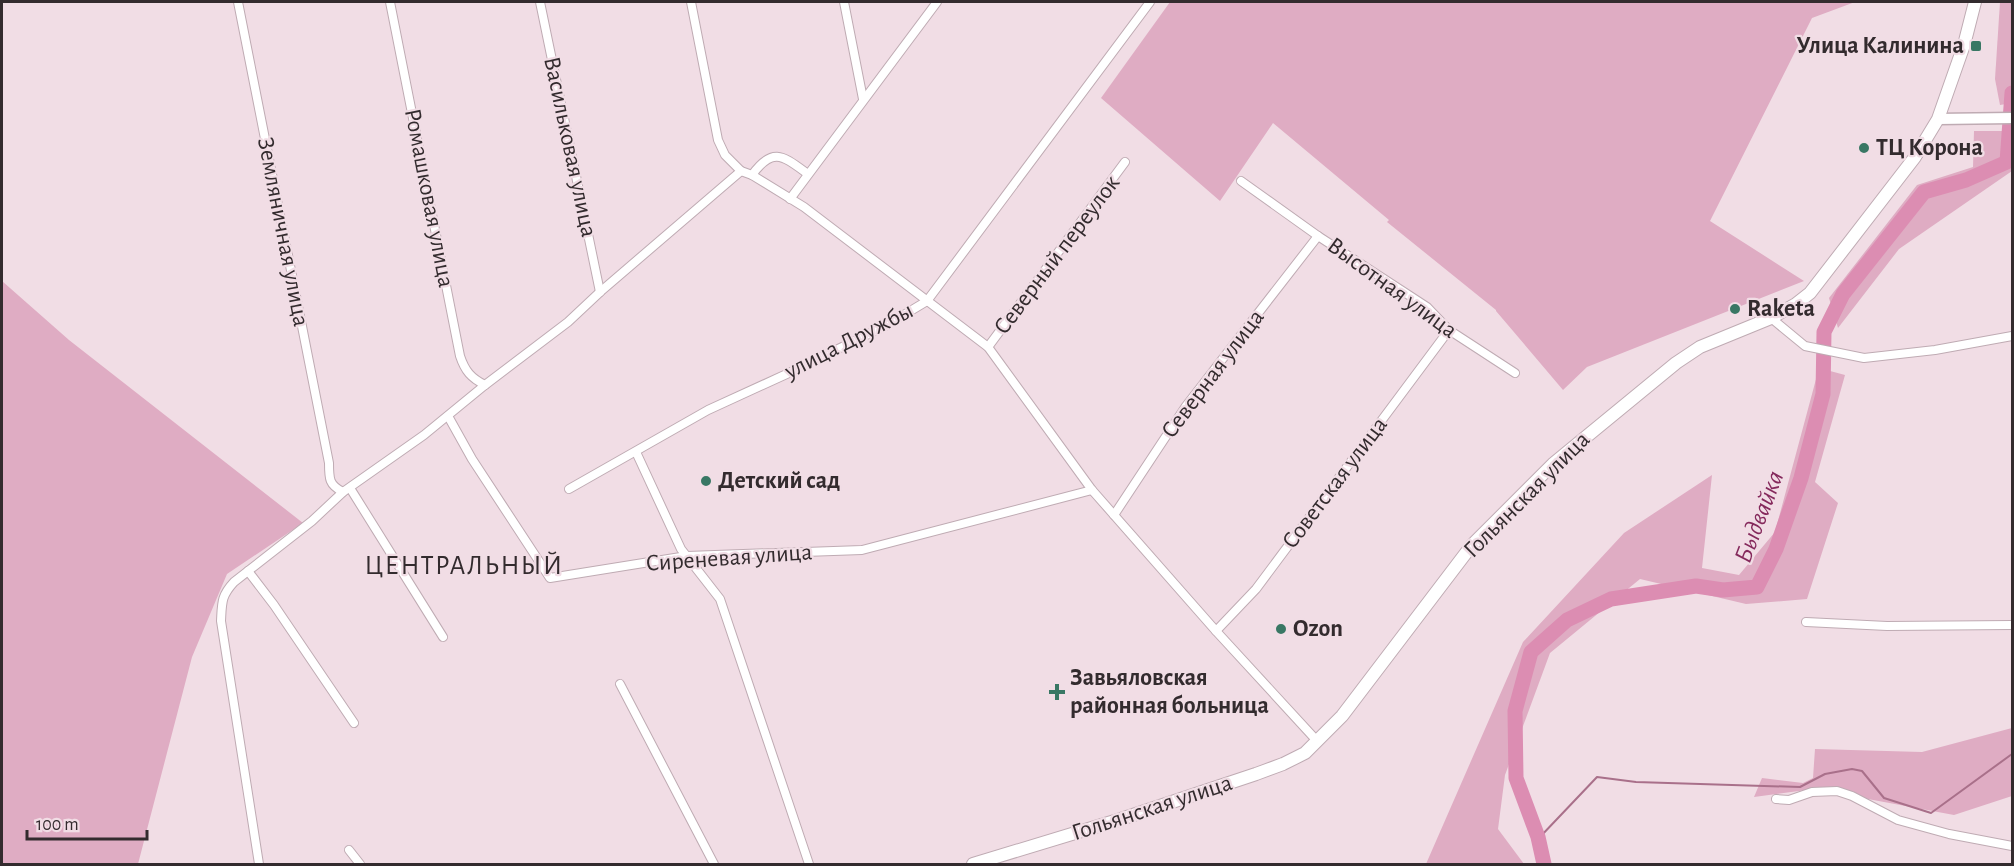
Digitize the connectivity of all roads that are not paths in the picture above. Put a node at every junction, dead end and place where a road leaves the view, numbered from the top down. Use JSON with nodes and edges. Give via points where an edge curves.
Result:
{"nodes":[{"id":1,"x":238,"y":2,"type":"edge"},
{"id":2,"x":390,"y":2,"type":"edge"},
{"id":3,"x":540,"y":2,"type":"edge"},
{"id":4,"x":691,"y":2,"type":"edge"},
{"id":5,"x":844,"y":2,"type":"edge"},
{"id":6,"x":937,"y":2,"type":"edge"},
{"id":7,"x":1150,"y":2,"type":"edge"},
{"id":8,"x":1975,"y":2,"type":"edge"},
{"id":9,"x":863,"y":99,"type":"junction"},
{"id":10,"x":2013,"y":118,"type":"edge"},
{"id":11,"x":1938,"y":119,"type":"junction"},
{"id":12,"x":1125,"y":162,"type":"dead end"},
{"id":13,"x":741,"y":171,"type":"junction"},
{"id":14,"x":808,"y":174,"type":"junction"},
{"id":15,"x":752,"y":175,"type":"junction"},
{"id":16,"x":1241,"y":181,"type":"dead end"},
{"id":17,"x":790,"y":198,"type":"junction"},
{"id":18,"x":1318,"y":236,"type":"junction"},
{"id":19,"x":600,"y":291,"type":"junction"},
{"id":20,"x":927,"y":301,"type":"junction"},
{"id":21,"x":1771,"y":318,"type":"junction"},
{"id":22,"x":1449,"y":330,"type":"junction"},
{"id":23,"x":2013,"y":336,"type":"edge"},
{"id":24,"x":988,"y":347,"type":"junction"},
{"id":25,"x":1515,"y":373,"type":"dead end"},
{"id":26,"x":485,"y":385,"type":"junction"},
{"id":27,"x":448,"y":416,"type":"junction"},
{"id":28,"x":636,"y":452,"type":"junction"},
{"id":29,"x":569,"y":489,"type":"dead end"},
{"id":30,"x":347,"y":490,"type":"junction"},
{"id":31,"x":1092,"y":490,"type":"junction"},
{"id":32,"x":1114,"y":515,"type":"junction"},
{"id":33,"x":687,"y":556,"type":"junction"},
{"id":34,"x":248,"y":571,"type":"junction"},
{"id":35,"x":1806,"y":622,"type":"dead end"},
{"id":36,"x":2013,"y":625,"type":"edge"},
{"id":37,"x":1216,"y":631,"type":"junction"},
{"id":38,"x":443,"y":637,"type":"dead end"},
{"id":39,"x":620,"y":684,"type":"dead end"},
{"id":40,"x":354,"y":723,"type":"dead end"},
{"id":41,"x":1318,"y":742,"type":"junction"},
{"id":42,"x":1776,"y":799,"type":"dead end"},
{"id":43,"x":2013,"y":846,"type":"edge"},
{"id":44,"x":349,"y":850,"type":"dead end"},
{"id":45,"x":259,"y":864,"type":"edge"},
{"id":46,"x":360,"y":864,"type":"edge"},
{"id":47,"x":714,"y":864,"type":"edge"},
{"id":48,"x":809,"y":864,"type":"edge"},
{"id":49,"x":973,"y":864,"type":"edge"}],
"edges":[{"from":1,"to":30,"type":"street","name":"Земляничная улица","via":[[329,463],[329,480],[332,486]]},
{"from":2,"to":26,"type":"street","name":"Ромашковая улица","via":[[460,356],[465,370]]},
{"from":3,"to":19,"type":"street","name":"Васильковая улица"},
{"from":4,"to":13,"type":"street","via":[[718,140]]},
{"from":5,"to":9,"type":"street"},
{"from":6,"to":9,"type":"street"},
{"from":7,"to":20,"type":"street","name":"улица Дружбы"},
{"from":8,"to":11,"type":"main road","name":"Гольянская улица"},
{"from":9,"to":14,"type":"street"},
{"from":10,"to":11,"type":"street"},
{"from":11,"to":21,"type":"main road","name":"Гольянская улица","via":[[1915,157],[1810,293]]},
{"from":12,"to":24,"type":"street","name":"Северный переулок"},
{"from":13,"to":15,"type":"street"},
{"from":13,"to":19,"type":"street"},
{"from":14,"to":15,"type":"street","via":[[787,158],[774,156],[763,160]]},
{"from":14,"to":17,"type":"street"},
{"from":15,"to":17,"type":"street"},
{"from":16,"to":18,"type":"street","name":"Высотная улица"},
{"from":17,"to":20,"type":"street"},
{"from":18,"to":22,"type":"street","name":"Высотная улица","via":[[1427,307]]},
{"from":18,"to":32,"type":"street","name":"Северная улица","via":[[1186,406]]},
{"from":19,"to":26,"type":"street","via":[[568,322]]},
{"from":20,"to":24,"type":"street"},
{"from":20,"to":28,"type":"street","name":"улица Дружбы","via":[[887,325],[708,410]]},
{"from":21,"to":23,"type":"street","via":[[1805,346],[1864,358]]},
{"from":21,"to":41,"type":"main road","name":"Гольянская улица","via":[[1700,347],[1676,363],[1553,464],[1472,545]]},
{"from":22,"to":25,"type":"street","name":"Высотная улица"},
{"from":22,"to":37,"type":"street","name":"Советская улица","via":[[1256,588]]},
{"from":24,"to":31,"type":"street"},
{"from":26,"to":27,"type":"street"},
{"from":27,"to":30,"type":"street"},
{"from":27,"to":33,"type":"street","name":"Сиреневая улица","via":[[550,578]]},
{"from":28,"to":29,"type":"street","name":"улица Дружбы"},
{"from":28,"to":33,"type":"street"},
{"from":30,"to":34,"type":"street"},
{"from":30,"to":38,"type":"street"},
{"from":31,"to":32,"type":"street"},
{"from":31,"to":33,"type":"street","name":"Сиреневая улица","via":[[862,550]]},
{"from":32,"to":37,"type":"street"},
{"from":33,"to":48,"type":"street","via":[[720,599]]},
{"from":34,"to":40,"type":"street"},
{"from":34,"to":45,"type":"street","via":[[224,592],[222,621]]},
{"from":35,"to":36,"type":"street"},
{"from":37,"to":41,"type":"street"},
{"from":39,"to":47,"type":"street"},
{"from":41,"to":49,"type":"main road","name":"Гольянская улица","via":[[1305,753],[1256,774]]},
{"from":42,"to":43,"type":"street","via":[[1837,791],[1898,820]]},
{"from":44,"to":46,"type":"street"}]}
